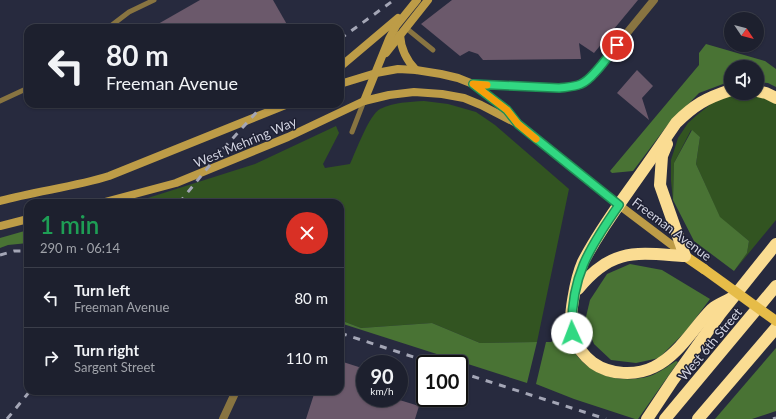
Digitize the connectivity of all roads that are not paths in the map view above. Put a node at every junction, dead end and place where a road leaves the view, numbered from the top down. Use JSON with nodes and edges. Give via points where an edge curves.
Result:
{"nodes":[{"id":1,"x":154,"y":0,"type":"edge"},
{"id":2,"x":417,"y":0,"type":"edge"},
{"id":3,"x":428,"y":0,"type":"edge"},
{"id":4,"x":654,"y":0,"type":"edge"},
{"id":5,"x":411,"y":8,"type":"junction"},
{"id":6,"x":114,"y":24,"type":"edge"},
{"id":7,"x":406,"y":28,"type":"junction"},
{"id":8,"x":400,"y":35,"type":"junction"},
{"id":9,"x":433,"y":50,"type":"dead end"},
{"id":10,"x":382,"y":58,"type":"junction"},
{"id":11,"x":344,"y":64,"type":"edge"},
{"id":12,"x":416,"y":70,"type":"junction"},
{"id":13,"x":376,"y":73,"type":"junction"},
{"id":14,"x":344,"y":83,"type":"edge"},
{"id":15,"x":473,"y":84,"type":"junction"},
{"id":16,"x":24,"y":90,"type":"edge"},
{"id":17,"x":724,"y":92,"type":"edge"},
{"id":18,"x":764,"y":93,"type":"edge"},
{"id":19,"x":776,"y":98,"type":"edge"},
{"id":20,"x":0,"y":101,"type":"edge"},
{"id":21,"x":364,"y":101,"type":"junction"},
{"id":22,"x":274,"y":108,"type":"edge"},
{"id":23,"x":278,"y":108,"type":"edge"},
{"id":24,"x":266,"y":113,"type":"junction"},
{"id":25,"x":676,"y":123,"type":"junction"},
{"id":26,"x":518,"y":124,"type":"junction"},
{"id":27,"x":352,"y":132,"type":"dead end"},
{"id":28,"x":116,"y":199,"type":"edge"},
{"id":29,"x":0,"y":201,"type":"edge"},
{"id":30,"x":619,"y":205,"type":"junction"},
{"id":31,"x":24,"y":220,"type":"edge"},
{"id":32,"x":0,"y":226,"type":"edge"},
{"id":33,"x":776,"y":244,"type":"edge"},
{"id":34,"x":686,"y":256,"type":"junction"},
{"id":35,"x":776,"y":286,"type":"edge"},
{"id":36,"x":575,"y":293,"type":"junction"},
{"id":37,"x":733,"y":297,"type":"junction"},
{"id":38,"x":776,"y":321,"type":"edge"},
{"id":39,"x":776,"y":328,"type":"edge"},
{"id":40,"x":234,"y":395,"type":"edge"},
{"id":41,"x":223,"y":419,"type":"edge"},
{"id":42,"x":647,"y":419,"type":"edge"},
{"id":43,"x":665,"y":419,"type":"edge"},
{"id":44,"x":698,"y":419,"type":"edge"}],
"edges":[{"from":1,"to":6,"type":"lane"},
{"from":2,"to":5,"type":"main road"},
{"from":3,"to":7,"type":"main road"},
{"from":4,"to":15,"type":"street","via":[[591,77],[582,84],[559,88]]},
{"from":5,"to":10,"type":"main road","via":[[396,26]]},
{"from":5,"to":11,"type":"main road"},
{"from":7,"to":8,"type":"main road"},
{"from":7,"to":9,"type":"lane"},
{"from":8,"to":10,"type":"main road"},
{"from":8,"to":12,"type":"main road","via":[[404,55]]},
{"from":10,"to":13,"type":"main road"},
{"from":12,"to":13,"type":"main road","name":"Freeman Avenue","via":[[398,69]]},
{"from":12,"to":15,"type":"main road","name":"Freeman Avenue","via":[[458,78]]},
{"from":13,"to":14,"type":"main road"},
{"from":13,"to":21,"type":"main road"},
{"from":15,"to":26,"type":"main road","name":"Freeman Avenue","via":[[507,110]]},
{"from":16,"to":20,"type":"lane"},
{"from":17,"to":25,"type":"highway","via":[[701,102]]},
{"from":18,"to":19,"type":"highway"},
{"from":21,"to":26,"type":"main road","name":"Freeman Avenue","via":[[414,92],[442,94],[464,98]]},
{"from":21,"to":27,"type":"lane"},
{"from":21,"to":28,"type":"main road","name":"West Mehring Way","via":[[288,137],[176,183]]},
{"from":22,"to":24,"type":"main road"},
{"from":23,"to":24,"type":"main road","name":"West Mehring Way"},
{"from":24,"to":29,"type":"main road","name":"West Mehring Way","via":[[88,183]]},
{"from":25,"to":30,"type":"highway"},
{"from":25,"to":34,"type":"highway","via":[[662,156],[660,185]]},
{"from":26,"to":30,"type":"main road","name":"Freeman Avenue"},
{"from":30,"to":34,"type":"main road","name":"Freeman Avenue"},
{"from":30,"to":36,"type":"highway","via":[[594,241],[583,264]]},
{"from":31,"to":32,"type":"main road"},
{"from":33,"to":37,"type":"highway"},
{"from":34,"to":36,"type":"highway","via":[[635,253],[617,257],[589,275]]},
{"from":34,"to":38,"type":"main road","name":"Freeman Avenue","bridge":true},
{"from":35,"to":43,"type":"highway","name":"West 6th Street"},
{"from":36,"to":37,"type":"highway","via":[[571,314],[572,333],[577,344],[594,364],[624,373],[640,372],[655,367],[667,359],[713,308]]},
{"from":37,"to":42,"type":"highway"},
{"from":39,"to":44,"type":"highway"},
{"from":40,"to":41,"type":"street"}]}
